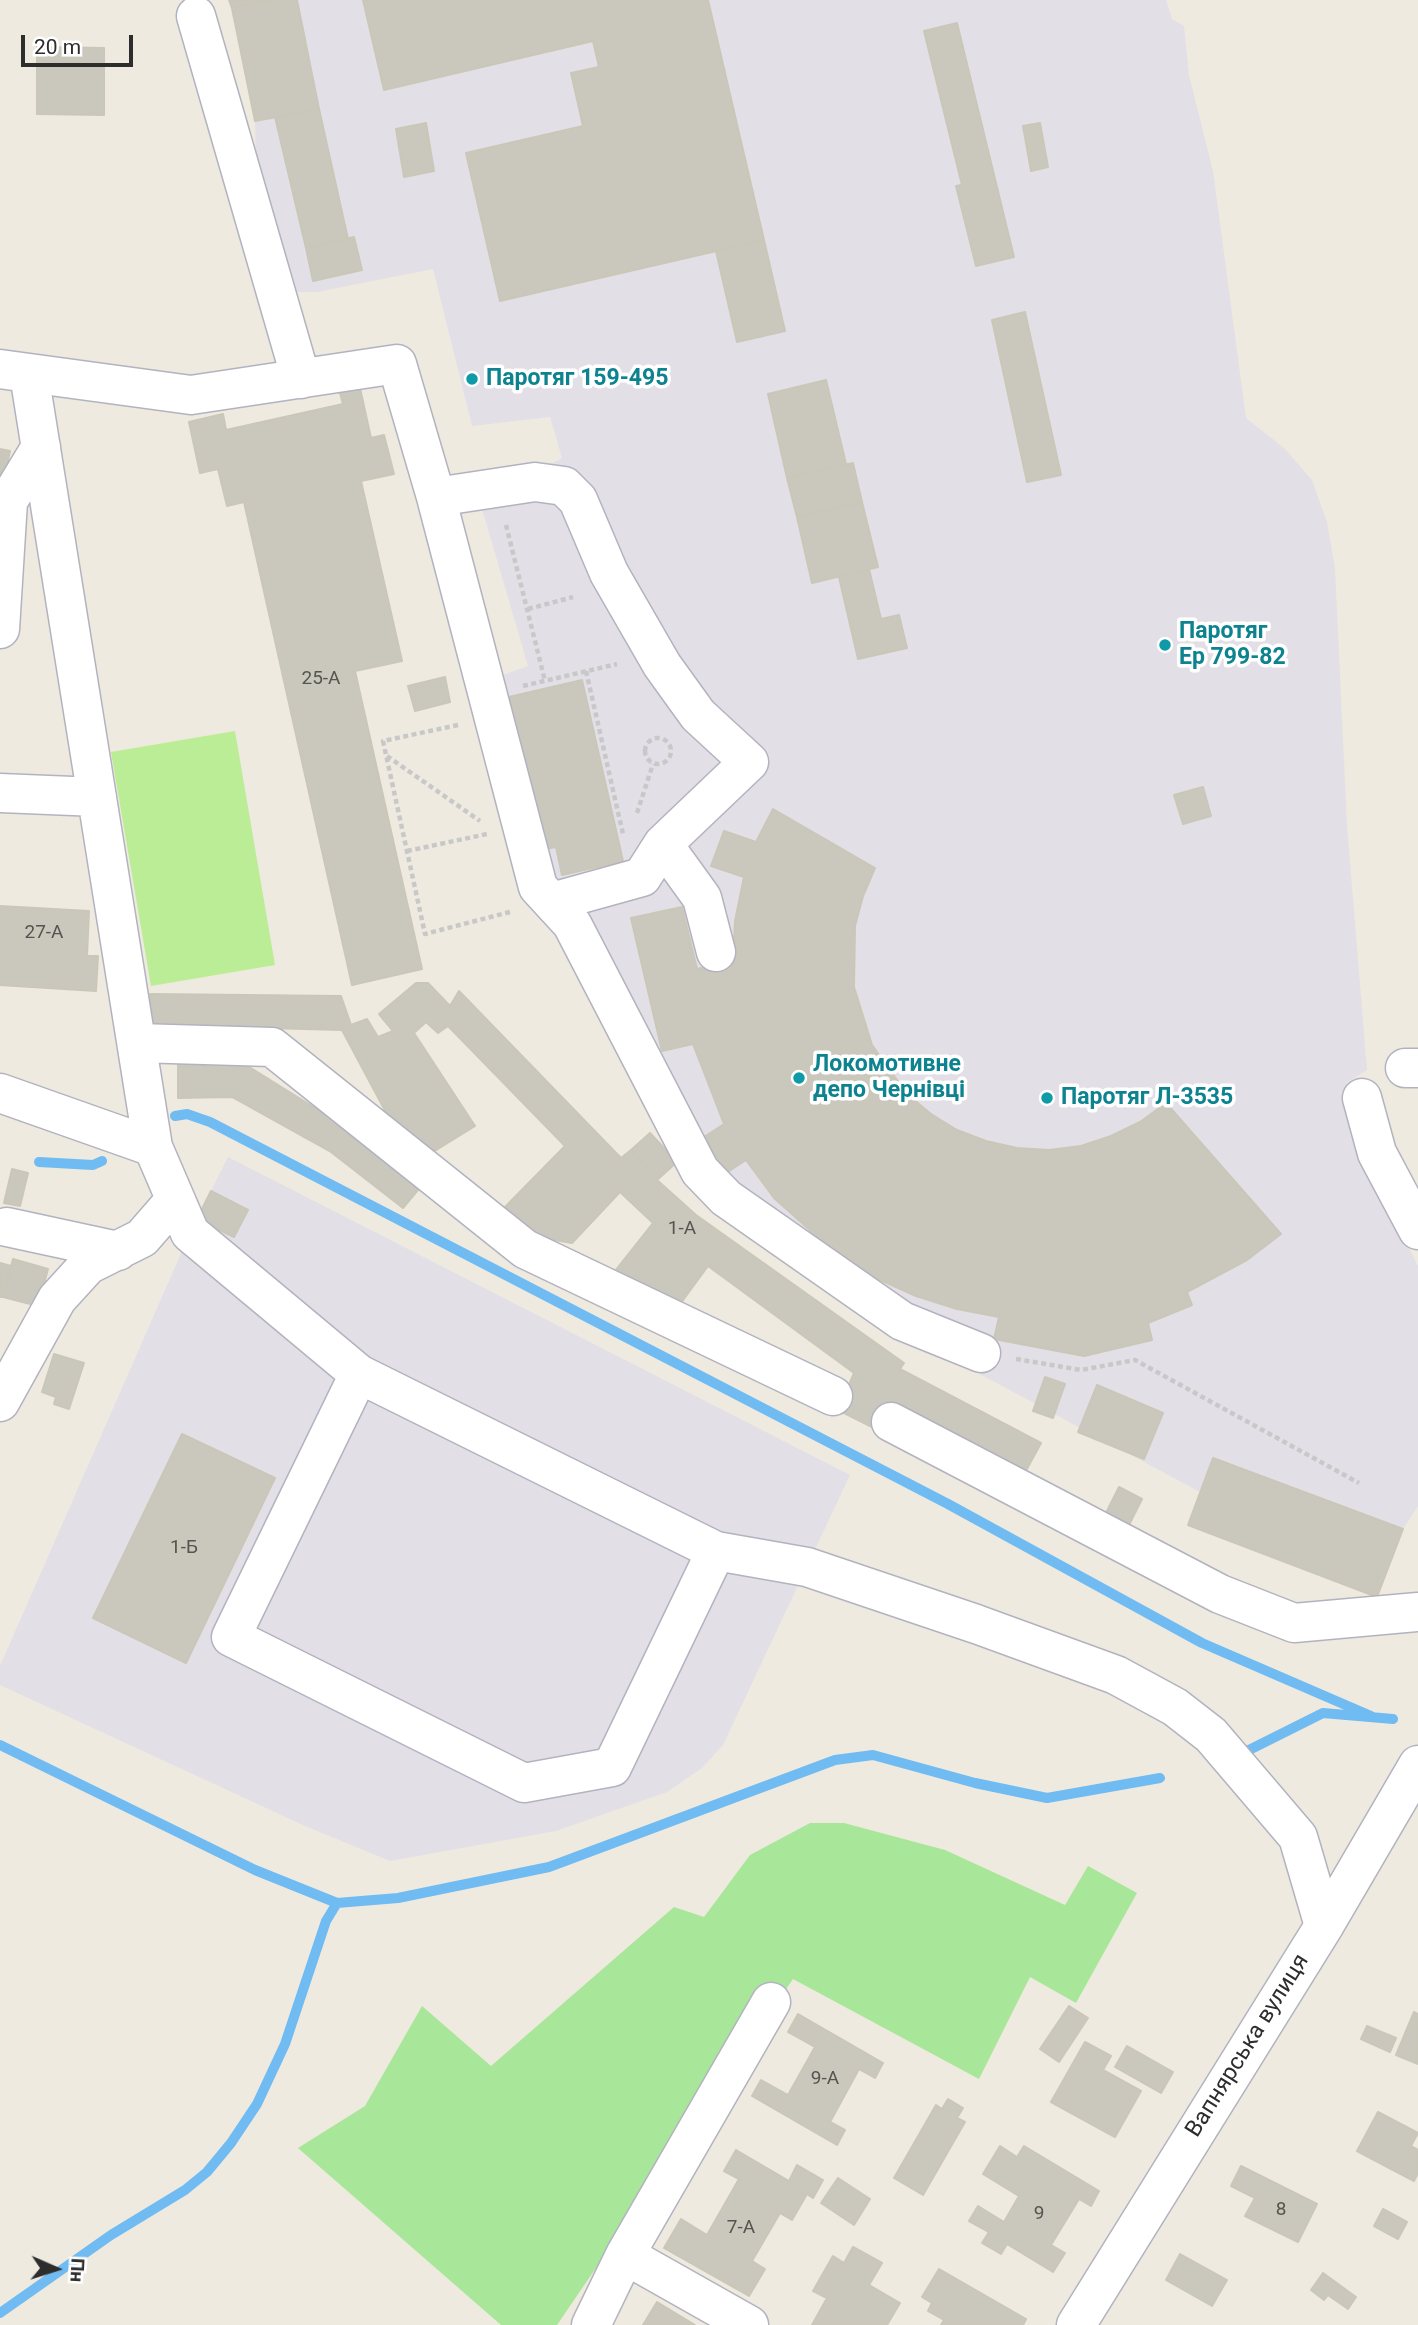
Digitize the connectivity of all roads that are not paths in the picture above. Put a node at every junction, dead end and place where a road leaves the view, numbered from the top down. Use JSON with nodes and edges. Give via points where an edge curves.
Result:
{"nodes":[{"id":1,"x":196,"y":16,"type":"dead end"},
{"id":2,"x":14,"y":371,"type":"edge"},
{"id":3,"x":301,"y":379,"type":"junction"},
{"id":4,"x":41,"y":447,"type":"junction"},
{"id":5,"x":436,"y":496,"type":"junction"},
{"id":6,"x":0,"y":629,"type":"edge"},
{"id":7,"x":0,"y":793,"type":"edge"},
{"id":8,"x":97,"y":797,"type":"junction"},
{"id":9,"x":648,"y":834,"type":"junction"},
{"id":10,"x":552,"y":902,"type":"junction"},
{"id":11,"x":716,"y":952,"type":"dead end"},
{"id":12,"x":136,"y":1043,"type":"junction"},
{"id":13,"x":0,"y":1093,"type":"edge"},
{"id":14,"x":1362,"y":1098,"type":"dead end"},
{"id":15,"x":153,"y":1147,"type":"junction"},
{"id":16,"x":175,"y":1200,"type":"junction"},
{"id":17,"x":7,"y":1227,"type":"dead end"},
{"id":18,"x":1418,"y":1230,"type":"edge"},
{"id":19,"x":118,"y":1251,"type":"junction"},
{"id":20,"x":981,"y":1353,"type":"road end"},
{"id":21,"x":359,"y":1374,"type":"junction"},
{"id":22,"x":833,"y":1396,"type":"dead end"},
{"id":23,"x":0,"y":1402,"type":"edge"},
{"id":24,"x":891,"y":1422,"type":"dead end"},
{"id":25,"x":716,"y":1551,"type":"junction"},
{"id":26,"x":1418,"y":1612,"type":"edge"},
{"id":27,"x":1418,"y":1765,"type":"edge"},
{"id":28,"x":1324,"y":1926,"type":"junction"},
{"id":29,"x":771,"y":2002,"type":"dead end"},
{"id":30,"x":625,"y":2255,"type":"junction"},
{"id":31,"x":591,"y":2325,"type":"edge"},
{"id":32,"x":749,"y":2325,"type":"edge"},
{"id":33,"x":1076,"y":2325,"type":"edge"}],
"edges":[{"from":1,"to":3,"type":"street"},
{"from":2,"to":3,"type":"street","via":[[191,394]]},
{"from":2,"to":4,"type":"street"},
{"from":3,"to":5,"type":"street","via":[[397,364]]},
{"from":4,"to":6,"type":"street","via":[[8,501]]},
{"from":4,"to":8,"type":"street"},
{"from":5,"to":9,"type":"street","via":[[535,482],[564,485],[578,500],[609,572],[656,655],[698,715],[749,762]]},
{"from":5,"to":10,"type":"street","via":[[538,887]]},
{"from":7,"to":8,"type":"street"},
{"from":8,"to":12,"type":"street"},
{"from":9,"to":10,"type":"street","via":[[642,877]]},
{"from":9,"to":11,"type":"street","via":[[702,898]]},
{"from":10,"to":20,"type":"street","via":[[572,924],[700,1171],[726,1198],[902,1321]]},
{"from":12,"to":15,"type":"street"},
{"from":12,"to":22,"type":"street","via":[[272,1047],[525,1249]]},
{"from":13,"to":15,"type":"street"},
{"from":14,"to":18,"type":"street","via":[[1377,1153]]},
{"from":15,"to":16,"type":"street"},
{"from":16,"to":19,"type":"street","via":[[142,1238]]},
{"from":16,"to":21,"type":"street","via":[[190,1233]]},
{"from":17,"to":19,"type":"street"},
{"from":19,"to":23,"type":"street","via":[[88,1265],[57,1299]]},
{"from":21,"to":25,"type":"street"},
{"from":21,"to":25,"type":"street","via":[[231,1637],[524,1783],[612,1767]]},
{"from":24,"to":26,"type":"street","via":[[1220,1594],[1294,1623]]},
{"from":25,"to":28,"type":"street","via":[[807,1567],[976,1624],[1116,1675],[1175,1707],[1211,1735],[1298,1837]]},
{"from":27,"to":28,"type":"street","name":"Вапнярська вулиця"},
{"from":28,"to":33,"type":"street","name":"Вапнярська вулиця"},
{"from":29,"to":30,"type":"street"},
{"from":30,"to":31,"type":"street"},
{"from":30,"to":32,"type":"street"}]}
